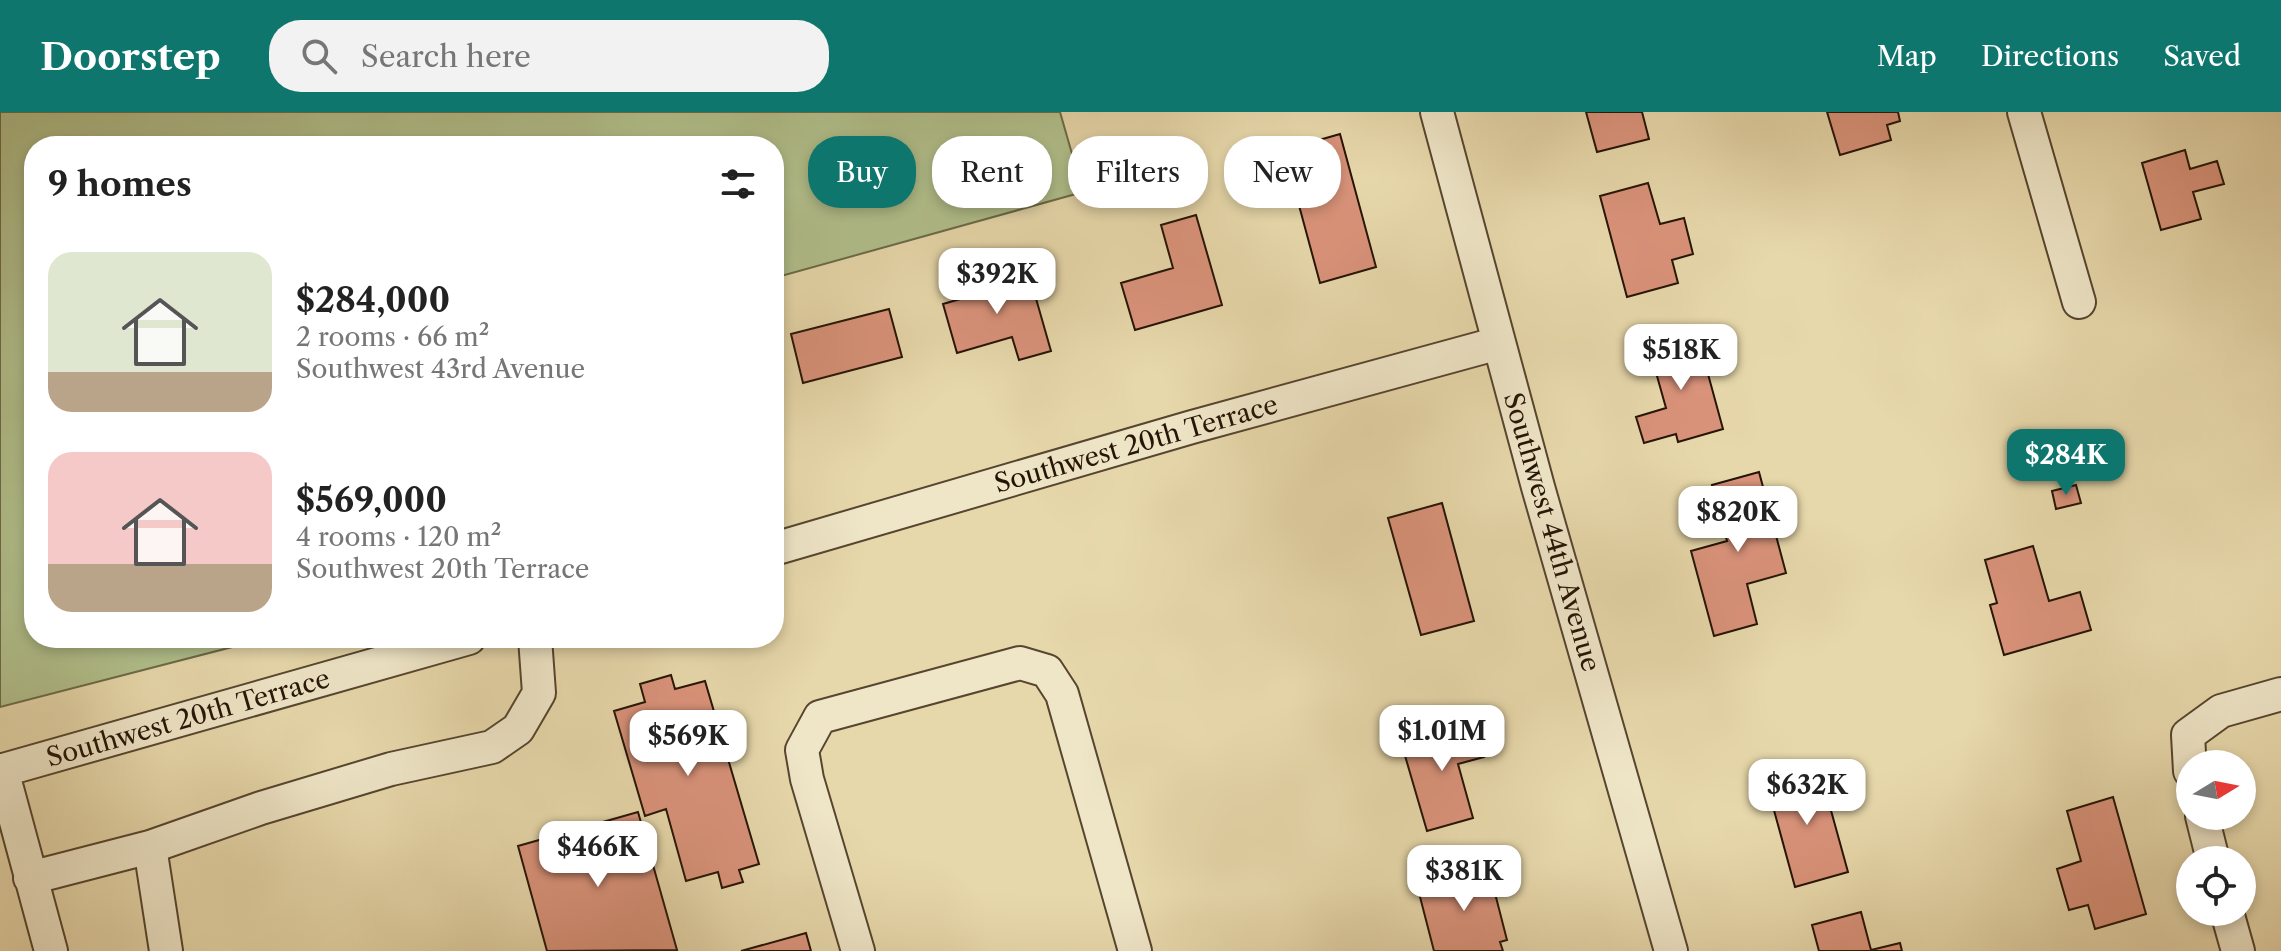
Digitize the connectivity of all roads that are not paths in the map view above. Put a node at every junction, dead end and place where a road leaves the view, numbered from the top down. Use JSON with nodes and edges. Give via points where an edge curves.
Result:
{"nodes":[{"id":1,"x":1437,"y":112,"type":"edge"},
{"id":2,"x":2024,"y":112,"type":"edge"},
{"id":3,"x":2079,"y":302,"type":"dead end"},
{"id":4,"x":1499,"y":343,"type":"junction"},
{"id":5,"x":784,"y":546,"type":"edge"},
{"id":6,"x":434,"y":648,"type":"edge"},
{"id":7,"x":536,"y":648,"type":"edge"},
{"id":8,"x":2281,"y":694,"type":"edge"},
{"id":9,"x":2189,"y":750,"type":"edge"},
{"id":10,"x":1,"y":771,"type":"edge"},
{"id":11,"x":150,"y":847,"type":"junction"},
{"id":12,"x":30,"y":878,"type":"junction"},
{"id":13,"x":2231,"y":926,"type":"edge"},
{"id":14,"x":51,"y":951,"type":"edge"},
{"id":15,"x":166,"y":951,"type":"edge"},
{"id":16,"x":858,"y":951,"type":"edge"},
{"id":17,"x":1135,"y":951,"type":"edge"},
{"id":18,"x":1671,"y":951,"type":"edge"},
{"id":19,"x":2238,"y":951,"type":"edge"}],
"edges":[{"from":1,"to":4,"type":"street","name":"Southwest 44th Avenue"},
{"from":2,"to":3,"type":"street"},
{"from":4,"to":5,"type":"street","name":"Southwest 20th Terrace"},
{"from":4,"to":18,"type":"street","name":"Southwest 44th Avenue"},
{"from":6,"to":10,"type":"street","name":"Southwest 20th Terrace"},
{"from":7,"to":11,"type":"street","via":[[539,693],[518,729],[492,747],[376,773]]},
{"from":8,"to":9,"type":"street","via":[[2221,711],[2188,735]]},
{"from":10,"to":12,"type":"street"},
{"from":11,"to":12,"type":"street"},
{"from":11,"to":15,"type":"street"},
{"from":12,"to":14,"type":"street"},
{"from":13,"to":19,"type":"street"},
{"from":16,"to":17,"type":"street","via":[[802,750],[820,717],[1020,663],[1047,671],[1062,694]]}]}
